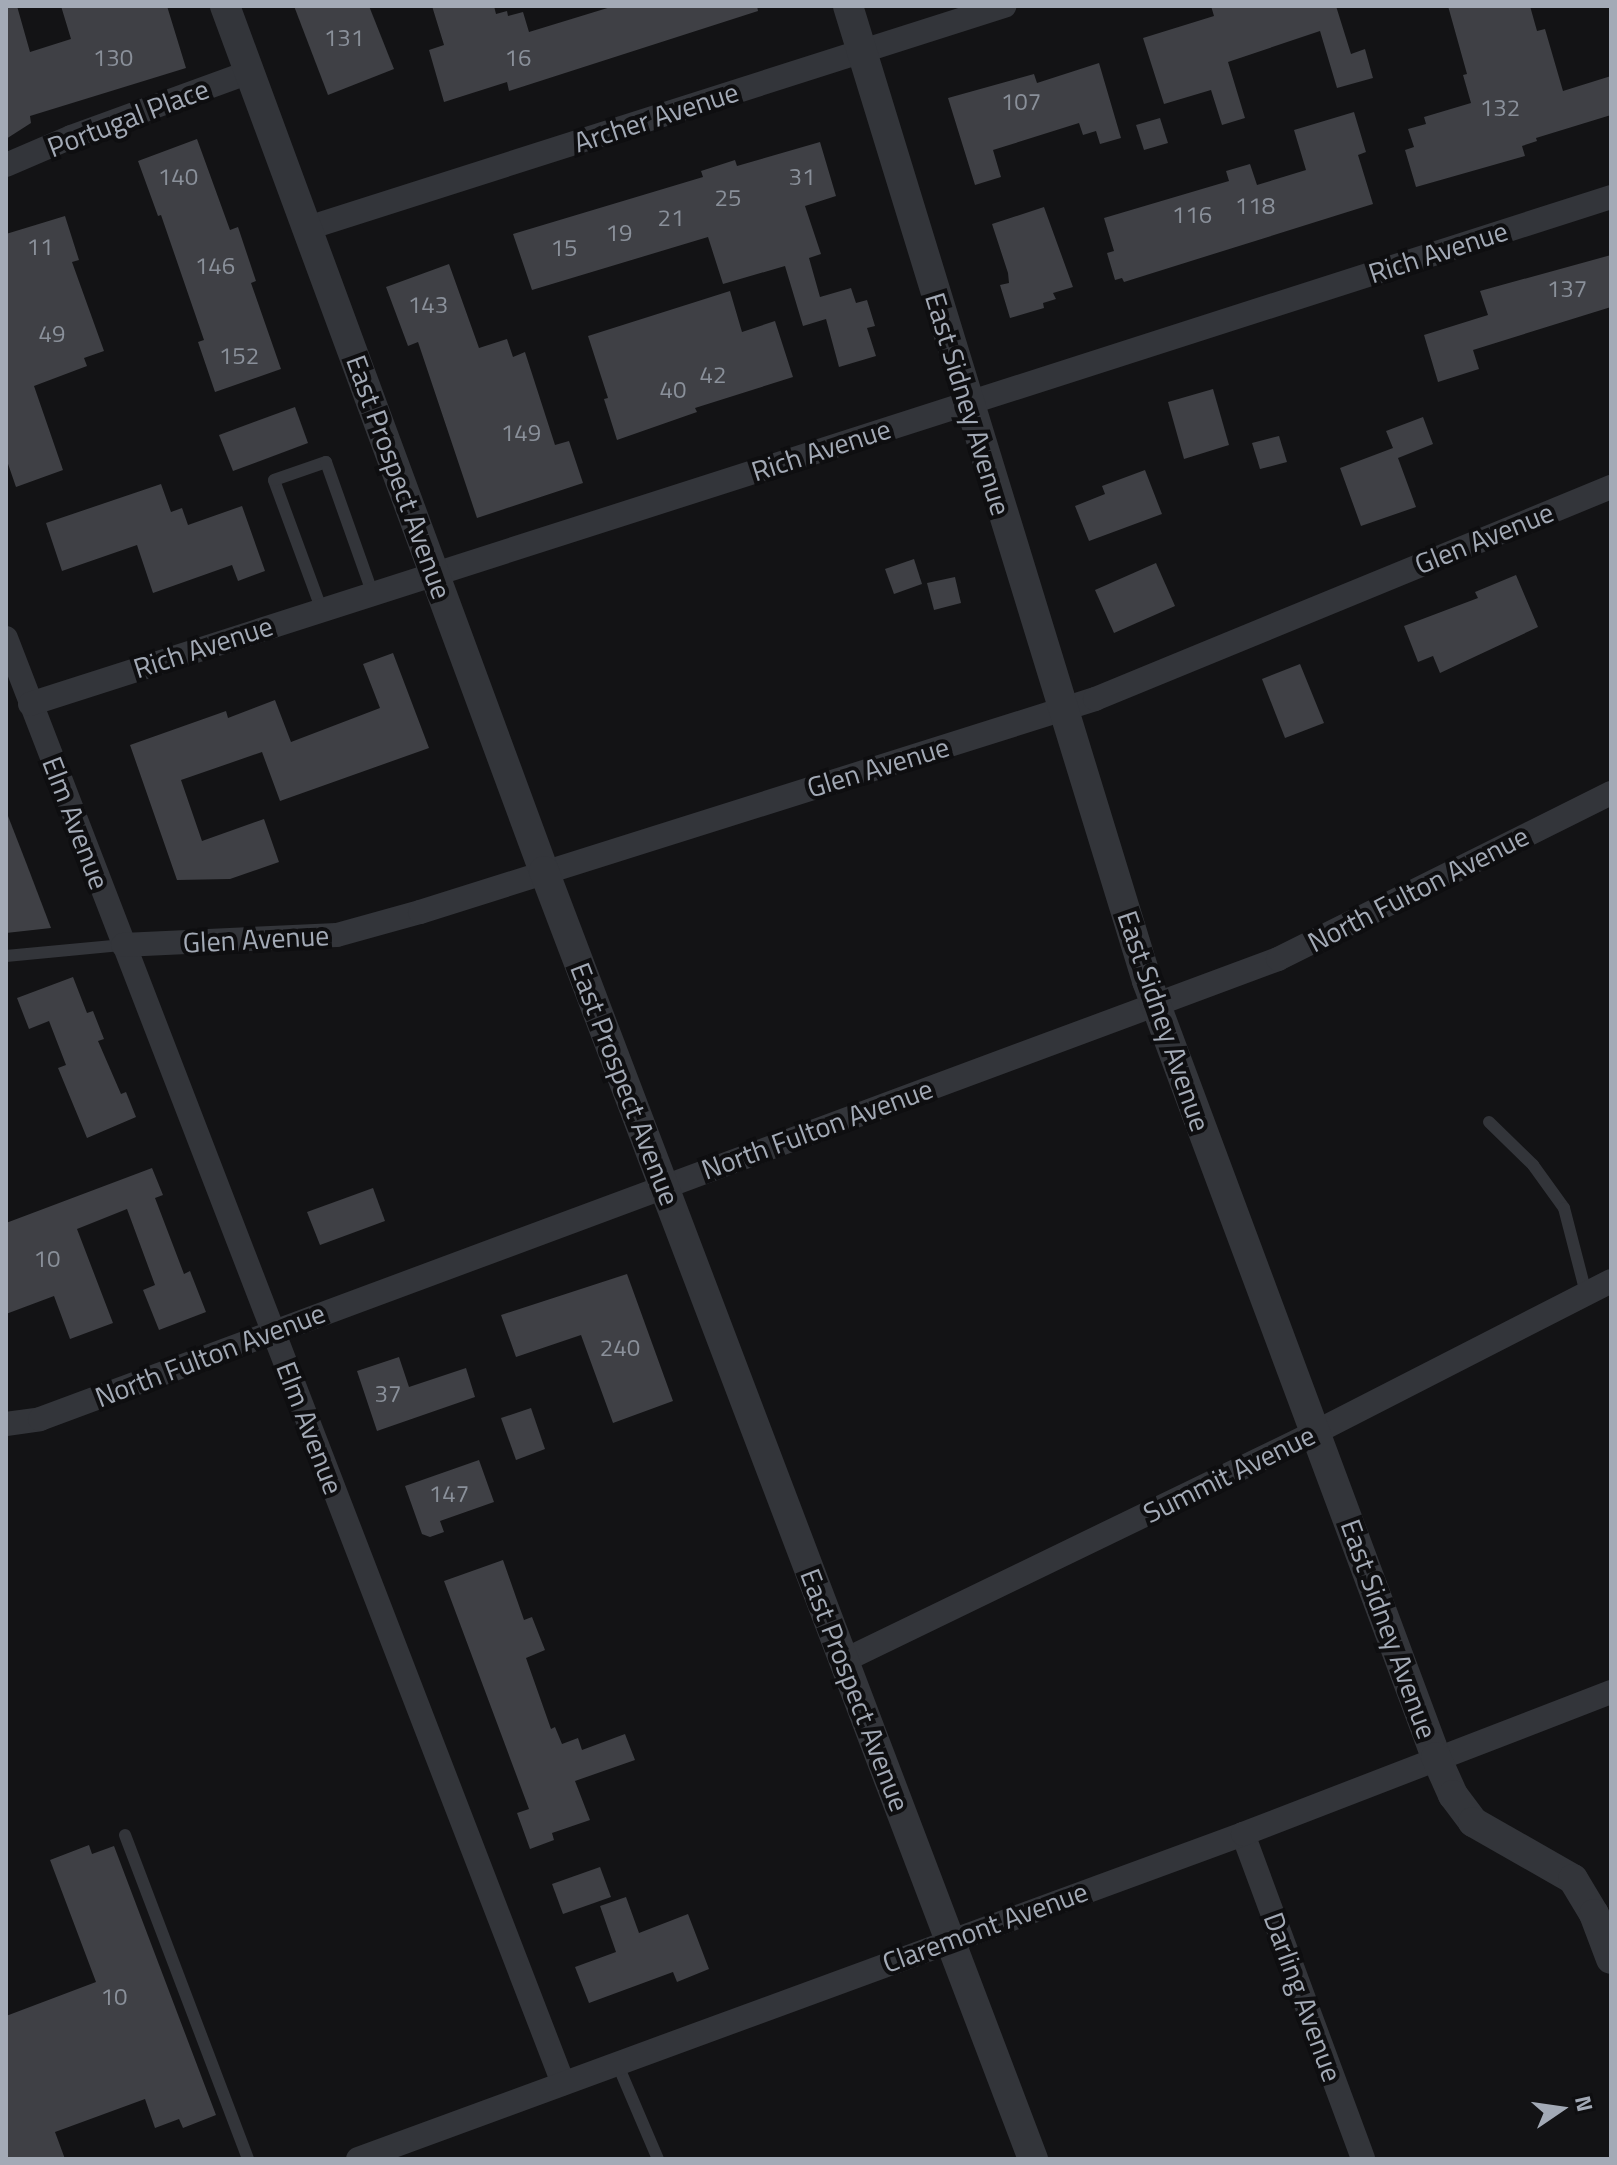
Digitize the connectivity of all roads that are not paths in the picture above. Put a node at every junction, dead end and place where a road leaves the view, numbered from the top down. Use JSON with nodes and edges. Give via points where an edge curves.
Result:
{"nodes":[{"id":1,"x":225,"y":6,"type":"edge"},
{"id":2,"x":848,"y":6,"type":"edge"},
{"id":3,"x":1004,"y":6,"type":"edge"},
{"id":4,"x":862,"y":50,"type":"junction"},
{"id":5,"x":250,"y":72,"type":"junction"},
{"id":6,"x":6,"y":165,"type":"edge"},
{"id":7,"x":1611,"y":197,"type":"edge"},
{"id":8,"x":308,"y":228,"type":"junction"},
{"id":9,"x":967,"y":402,"type":"junction"},
{"id":10,"x":1610,"y":486,"type":"edge"},
{"id":11,"x":435,"y":574,"type":"junction"},
{"id":12,"x":372,"y":592,"type":"junction"},
{"id":13,"x":321,"y":608,"type":"junction"},
{"id":14,"x":6,"y":638,"type":"edge"},
{"id":15,"x":30,"y":704,"type":"junction"},
{"id":16,"x":1063,"y":709,"type":"junction"},
{"id":17,"x":1611,"y":793,"type":"edge"},
{"id":18,"x":544,"y":871,"type":"junction"},
{"id":19,"x":123,"y":945,"type":"junction"},
{"id":20,"x":6,"y":956,"type":"edge"},
{"id":21,"x":1155,"y":1004,"type":"junction"},
{"id":22,"x":1489,"y":1122,"type":"dead end"},
{"id":23,"x":664,"y":1186,"type":"junction"},
{"id":24,"x":1611,"y":1281,"type":"edge"},
{"id":25,"x":1586,"y":1293,"type":"junction"},
{"id":26,"x":272,"y":1331,"type":"junction"},
{"id":27,"x":6,"y":1424,"type":"edge"},
{"id":28,"x":1316,"y":1432,"type":"junction"},
{"id":29,"x":845,"y":1660,"type":"junction"},
{"id":30,"x":1611,"y":1692,"type":"edge"},
{"id":31,"x":1436,"y":1757,"type":"junction"},
{"id":32,"x":1243,"y":1834,"type":"junction"},
{"id":33,"x":125,"y":1835,"type":"dead end"},
{"id":34,"x":949,"y":1939,"type":"junction"},
{"id":35,"x":1611,"y":1959,"type":"edge"},
{"id":36,"x":617,"y":2063,"type":"junction"},
{"id":37,"x":563,"y":2083,"type":"junction"},
{"id":38,"x":248,"y":2159,"type":"edge"},
{"id":39,"x":358,"y":2159,"type":"edge"},
{"id":40,"x":658,"y":2159,"type":"edge"},
{"id":41,"x":1033,"y":2159,"type":"edge"},
{"id":42,"x":1363,"y":2159,"type":"edge"}],
"edges":[{"from":1,"to":5,"type":"street","name":"East Prospect Avenue"},
{"from":2,"to":4,"type":"street","name":"East Sidney Avenue"},
{"from":3,"to":4,"type":"street","name":"Archer Avenue"},
{"from":4,"to":8,"type":"street","name":"Archer Avenue"},
{"from":4,"to":9,"type":"street","name":"East Sidney Avenue"},
{"from":5,"to":6,"type":"street","name":"Portugal Place"},
{"from":5,"to":8,"type":"street","name":"East Prospect Avenue"},
{"from":7,"to":9,"type":"street","name":"Rich Avenue"},
{"from":8,"to":11,"type":"street","name":"East Prospect Avenue"},
{"from":9,"to":11,"type":"street","name":"Rich Avenue"},
{"from":9,"to":16,"type":"street","name":"East Sidney Avenue"},
{"from":10,"to":16,"type":"street","name":"Glen Avenue"},
{"from":11,"to":12,"type":"street","name":"Rich Avenue"},
{"from":11,"to":18,"type":"street","name":"East Prospect Avenue"},
{"from":12,"to":13,"type":"street","name":"Rich Avenue"},
{"from":12,"to":13,"type":"lane","via":[[326,462],[274,480]]},
{"from":13,"to":15,"type":"street","name":"Rich Avenue"},
{"from":14,"to":15,"type":"street","name":"Elm Avenue"},
{"from":15,"to":19,"type":"street","name":"Elm Avenue"},
{"from":16,"to":18,"type":"street","name":"Glen Avenue"},
{"from":16,"to":21,"type":"street","name":"East Sidney Avenue"},
{"from":17,"to":21,"type":"street","name":"North Fulton Avenue","via":[[1278,959]]},
{"from":18,"to":19,"type":"street","name":"Glen Avenue","via":[[337,935]]},
{"from":18,"to":23,"type":"street","name":"East Prospect Avenue"},
{"from":19,"to":20,"type":"lane"},
{"from":19,"to":26,"type":"street","name":"Elm Avenue"},
{"from":21,"to":23,"type":"street","name":"North Fulton Avenue"},
{"from":21,"to":28,"type":"street","name":"East Sidney Avenue"},
{"from":22,"to":25,"type":"lane","via":[[1533,1165],[1564,1208]]},
{"from":23,"to":26,"type":"street","name":"North Fulton Avenue"},
{"from":23,"to":29,"type":"street","name":"East Prospect Avenue"},
{"from":24,"to":25,"type":"street","name":"Summit Avenue"},
{"from":25,"to":28,"type":"street","name":"Summit Avenue"},
{"from":26,"to":27,"type":"street","name":"North Fulton Avenue","via":[[40,1419]]},
{"from":26,"to":37,"type":"street","name":"Elm Avenue"},
{"from":28,"to":29,"type":"street","name":"Summit Avenue"},
{"from":28,"to":31,"type":"street","name":"East Sidney Avenue"},
{"from":29,"to":34,"type":"street","name":"East Prospect Avenue"},
{"from":30,"to":31,"type":"street","name":"Claremont Avenue"},
{"from":31,"to":32,"type":"street","name":"Claremont Avenue"},
{"from":31,"to":35,"type":"street","name":"East Sidney Avenue","via":[[1453,1795],[1473,1822],[1573,1879]]},
{"from":32,"to":34,"type":"street","name":"Claremont Avenue"},
{"from":32,"to":42,"type":"street","name":"Darling Avenue"},
{"from":33,"to":38,"type":"lane"},
{"from":34,"to":36,"type":"street","name":"Claremont Avenue"},
{"from":34,"to":41,"type":"street","name":"East Prospect Avenue"},
{"from":36,"to":37,"type":"street","name":"Claremont Avenue"},
{"from":36,"to":40,"type":"lane"},
{"from":37,"to":39,"type":"street","name":"Claremont Avenue"}]}
